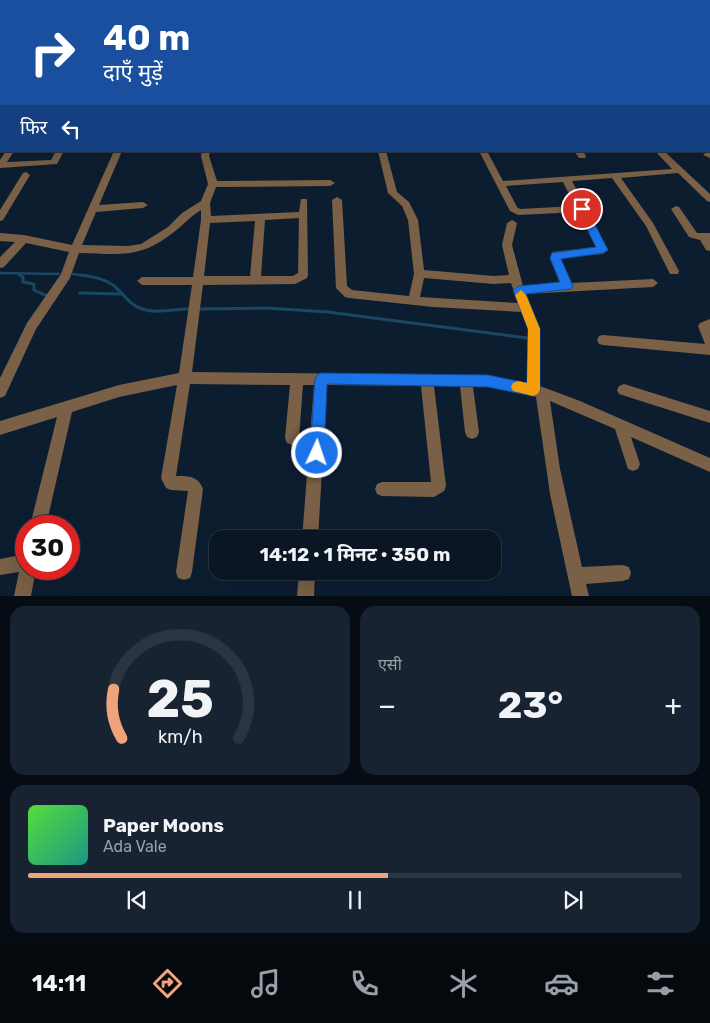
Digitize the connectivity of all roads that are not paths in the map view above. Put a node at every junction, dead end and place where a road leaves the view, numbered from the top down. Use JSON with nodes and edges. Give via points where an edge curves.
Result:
{"nodes":[{"id":1,"x":0,"y":0,"type":"edge"},
{"id":2,"x":6,"y":0,"type":"edge"},
{"id":3,"x":9,"y":152,"type":"edge"},
{"id":4,"x":59,"y":152,"type":"edge"},
{"id":5,"x":118,"y":152,"type":"edge"},
{"id":6,"x":206,"y":152,"type":"edge"},
{"id":7,"x":382,"y":152,"type":"edge"},
{"id":8,"x":484,"y":152,"type":"edge"},
{"id":9,"x":660,"y":152,"type":"edge"},
{"id":10,"x":1,"y":167,"type":"edge"},
{"id":11,"x":678,"y":168,"type":"junction"},
{"id":12,"x":26,"y":175,"type":"dead end"},
{"id":13,"x":616,"y":176,"type":"junction"},
{"id":14,"x":566,"y":180,"type":"junction"},
{"id":15,"x":330,"y":183,"type":"dead end"},
{"id":16,"x":213,"y":184,"type":"junction"},
{"id":17,"x":501,"y":184,"type":"junction"},
{"id":18,"x":710,"y":199,"type":"edge"},
{"id":19,"x":337,"y":200,"type":"dead end"},
{"id":20,"x":304,"y":201,"type":"dead end"},
{"id":21,"x":205,"y":203,"type":"junction"},
{"id":22,"x":143,"y":206,"type":"dead end"},
{"id":23,"x":93,"y":209,"type":"junction"},
{"id":24,"x":582,"y":209,"type":"junction"},
{"id":25,"x":676,"y":209,"type":"dead end"},
{"id":26,"x":304,"y":215,"type":"junction"},
{"id":27,"x":0,"y":218,"type":"edge"},
{"id":28,"x":260,"y":218,"type":"junction"},
{"id":29,"x":206,"y":220,"type":"junction"},
{"id":30,"x":512,"y":223,"type":"dead end"},
{"id":31,"x":706,"y":236,"type":"edge"},
{"id":32,"x":0,"y":237,"type":"edge"},
{"id":33,"x":24,"y":239,"type":"junction"},
{"id":34,"x":710,"y":247,"type":"edge"},
{"id":35,"x":75,"y":249,"type":"junction"},
{"id":36,"x":0,"y":264,"type":"edge"},
{"id":37,"x":674,"y":271,"type":"dead end"},
{"id":38,"x":419,"y":274,"type":"junction"},
{"id":39,"x":256,"y":279,"type":"junction"},
{"id":40,"x":198,"y":280,"type":"junction"},
{"id":41,"x":142,"y":281,"type":"dead end"},
{"id":42,"x":653,"y":283,"type":"dead end"},
{"id":43,"x":517,"y":284,"type":"junction"},
{"id":44,"x":567,"y":286,"type":"junction"},
{"id":45,"x":414,"y":301,"type":"junction"},
{"id":46,"x":526,"y":308,"type":"junction"},
{"id":47,"x":710,"y":324,"type":"edge"},
{"id":48,"x":603,"y":340,"type":"dead end"},
{"id":49,"x":710,"y":342,"type":"edge"},
{"id":50,"x":710,"y":350,"type":"edge"},
{"id":51,"x":184,"y":378,"type":"junction"},
{"id":52,"x":297,"y":379,"type":"junction"},
{"id":53,"x":321,"y":379,"type":"junction"},
{"id":54,"x":427,"y":380,"type":"junction"},
{"id":55,"x":466,"y":382,"type":"junction"},
{"id":56,"x":624,"y":390,"type":"dead end"},
{"id":57,"x":537,"y":391,"type":"junction"},
{"id":58,"x":0,"y":392,"type":"edge"},
{"id":59,"x":66,"y":407,"type":"junction"},
{"id":60,"x":710,"y":417,"type":"edge"},
{"id":61,"x":620,"y":424,"type":"junction"},
{"id":62,"x":0,"y":428,"type":"edge"},
{"id":63,"x":472,"y":432,"type":"dead end"},
{"id":64,"x":292,"y":438,"type":"dead end"},
{"id":65,"x":633,"y":464,"type":"dead end"},
{"id":66,"x":710,"y":465,"type":"edge"},
{"id":67,"x":382,"y":489,"type":"dead end"},
{"id":68,"x":41,"y":515,"type":"edge"},
{"id":69,"x":311,"y":530,"type":"edge"},
{"id":70,"x":15,"y":564,"type":"edge"},
{"id":71,"x":0,"y":567,"type":"edge"},
{"id":72,"x":184,"y":572,"type":"dead end"},
{"id":73,"x":623,"y":573,"type":"dead end"},
{"id":74,"x":576,"y":576,"type":"junction"},
{"id":75,"x":26,"y":580,"type":"edge"},
{"id":76,"x":306,"y":580,"type":"edge"},
{"id":77,"x":22,"y":596,"type":"edge"},
{"id":78,"x":305,"y":596,"type":"edge"},
{"id":79,"x":581,"y":596,"type":"edge"}],
"edges":[{"from":1,"to":2,"type":"street"},
{"from":3,"to":10,"type":"street"},
{"from":4,"to":10,"type":"street","via":[[54,162]]},
{"from":5,"to":23,"type":"street"},
{"from":6,"to":16,"type":"street"},
{"from":7,"to":38,"type":"street","via":[[393,193],[406,204],[413,220]]},
{"from":8,"to":17,"type":"street"},
{"from":9,"to":11,"type":"street"},
{"from":11,"to":13,"type":"street","via":[[675,171]]},
{"from":11,"to":18,"type":"street"},
{"from":12,"to":27,"type":"street"},
{"from":13,"to":14,"type":"street"},
{"from":13,"to":37,"type":"street","via":[[650,225]]},
{"from":14,"to":17,"type":"street"},
{"from":14,"to":24,"type":"street"},
{"from":15,"to":16,"type":"street"},
{"from":16,"to":21,"type":"street"},
{"from":17,"to":24,"type":"street","via":[[518,212]]},
{"from":19,"to":45,"type":"street","via":[[344,291]]},
{"from":20,"to":26,"type":"street"},
{"from":21,"to":29,"type":"street"},
{"from":21,"to":35,"type":"street","via":[[185,214],[172,229],[144,247],[128,250]]},
{"from":22,"to":23,"type":"street"},
{"from":23,"to":35,"type":"street"},
{"from":24,"to":44,"type":"street","via":[[603,250],[556,255]]},
{"from":25,"to":31,"type":"street","via":[[693,235]]},
{"from":26,"to":28,"type":"street"},
{"from":26,"to":39,"type":"street","via":[[303,275],[295,280]]},
{"from":28,"to":29,"type":"street"},
{"from":28,"to":39,"type":"street"},
{"from":29,"to":40,"type":"street"},
{"from":30,"to":43,"type":"street","via":[[507,245]]},
{"from":31,"to":34,"type":"street"},
{"from":32,"to":33,"type":"street"},
{"from":33,"to":35,"type":"street"},
{"from":33,"to":36,"type":"street"},
{"from":35,"to":58,"type":"street","via":[[66,275],[31,326]]},
{"from":38,"to":43,"type":"street"},
{"from":38,"to":45,"type":"street"},
{"from":39,"to":40,"type":"street"},
{"from":40,"to":41,"type":"street"},
{"from":40,"to":51,"type":"street"},
{"from":42,"to":44,"type":"street"},
{"from":43,"to":44,"type":"street"},
{"from":43,"to":46,"type":"street"},
{"from":45,"to":46,"type":"street"},
{"from":46,"to":57,"type":"street","via":[[534,329]]},
{"from":47,"to":49,"type":"street","via":[[704,326]]},
{"from":48,"to":50,"type":"street"},
{"from":51,"to":52,"type":"street"},
{"from":51,"to":59,"type":"street"},
{"from":51,"to":72,"type":"street","via":[[168,478],[171,483],[192,484],[196,489]]},
{"from":52,"to":53,"type":"street"},
{"from":52,"to":64,"type":"street"},
{"from":53,"to":54,"type":"street"},
{"from":53,"to":69,"type":"street"},
{"from":54,"to":55,"type":"street"},
{"from":54,"to":67,"type":"street","via":[[439,486],[434,490]]},
{"from":55,"to":57,"type":"street","via":[[488,381]]},
{"from":55,"to":63,"type":"street"},
{"from":56,"to":60,"type":"street"},
{"from":57,"to":61,"type":"street"},
{"from":57,"to":74,"type":"street"},
{"from":59,"to":62,"type":"street"},
{"from":59,"to":68,"type":"street"},
{"from":61,"to":65,"type":"street"},
{"from":61,"to":66,"type":"street"},
{"from":70,"to":71,"type":"street"},
{"from":73,"to":74,"type":"street"},
{"from":74,"to":79,"type":"street"},
{"from":75,"to":77,"type":"street"},
{"from":76,"to":78,"type":"street"}]}
